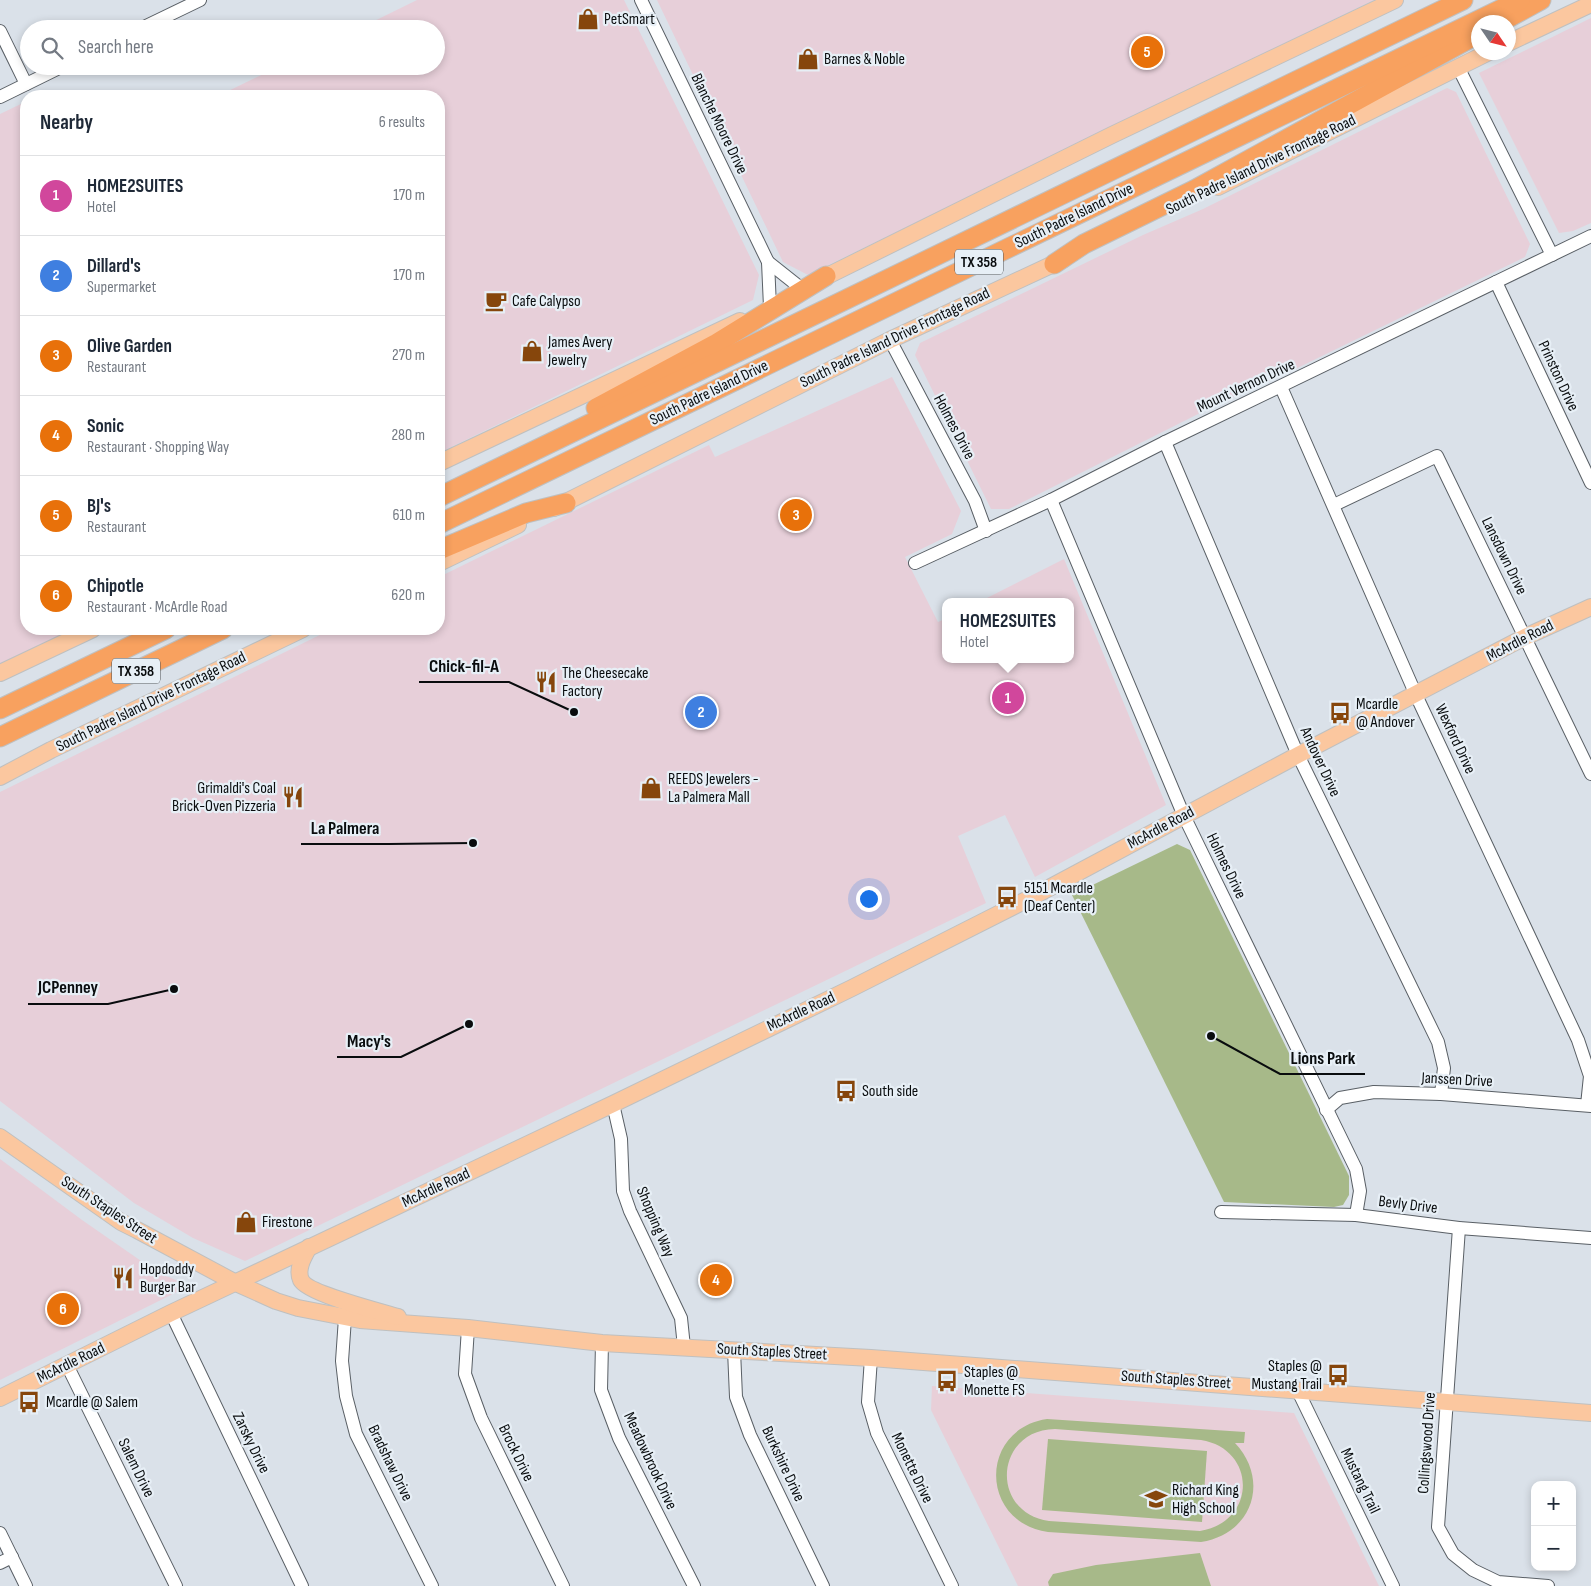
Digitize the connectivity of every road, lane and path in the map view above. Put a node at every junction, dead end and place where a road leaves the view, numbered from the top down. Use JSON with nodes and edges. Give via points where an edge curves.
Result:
{"nodes":[{"id":1,"x":200,"y":0,"type":"edge"},
{"id":2,"x":641,"y":0,"type":"edge"},
{"id":3,"x":1395,"y":0,"type":"edge"},
{"id":4,"x":1463,"y":0,"type":"edge"},
{"id":5,"x":1520,"y":0,"type":"edge"},
{"id":6,"x":1541,"y":0,"type":"edge"},
{"id":7,"x":1591,"y":4,"type":"edge"},
{"id":8,"x":1513,"y":15,"type":"edge"},
{"id":9,"x":159,"y":20,"type":"edge"},
{"id":10,"x":0,"y":31,"type":"edge"},
{"id":11,"x":1471,"y":38,"type":"edge"},
{"id":12,"x":1516,"y":39,"type":"edge"},
{"id":13,"x":1474,"y":60,"type":"edge"},
{"id":14,"x":1458,"y":68,"type":"junction"},
{"id":15,"x":20,"y":72,"type":"edge"},
{"id":16,"x":22,"y":75,"type":"edge"},
{"id":17,"x":44,"y":75,"type":"edge"},
{"id":18,"x":26,"y":84,"type":"junction"},
{"id":19,"x":0,"y":97,"type":"edge"},
{"id":20,"x":1591,"y":236,"type":"edge"},
{"id":21,"x":1552,"y":255,"type":"junction"},
{"id":22,"x":768,"y":262,"type":"junction"},
{"id":23,"x":1054,"y":264,"type":"junction"},
{"id":24,"x":826,"y":276,"type":"junction"},
{"id":25,"x":1496,"y":282,"type":"junction"},
{"id":26,"x":802,"y":288,"type":"junction"},
{"id":27,"x":770,"y":307,"type":"junction"},
{"id":28,"x":890,"y":340,"type":"junction"},
{"id":29,"x":1281,"y":387,"type":"junction"},
{"id":30,"x":1166,"y":442,"type":"junction"},
{"id":31,"x":445,"y":460,"type":"edge"},
{"id":32,"x":502,"y":467,"type":"junction"},
{"id":33,"x":1591,"y":484,"type":"edge"},
{"id":34,"x":445,"y":494,"type":"edge"},
{"id":35,"x":1051,"y":500,"type":"junction"},
{"id":36,"x":566,"y":502,"type":"junction"},
{"id":37,"x":1334,"y":505,"type":"junction"},
{"id":38,"x":445,"y":521,"type":"edge"},
{"id":39,"x":986,"y":531,"type":"junction"},
{"id":40,"x":445,"y":547,"type":"edge"},
{"id":41,"x":445,"y":560,"type":"edge"},
{"id":42,"x":915,"y":563,"type":"dead end"},
{"id":43,"x":1591,"y":607,"type":"edge"},
{"id":44,"x":81,"y":635,"type":"edge"},
{"id":45,"x":154,"y":635,"type":"edge"},
{"id":46,"x":211,"y":635,"type":"edge"},
{"id":47,"x":291,"y":635,"type":"edge"},
{"id":48,"x":1525,"y":637,"type":"junction"},
{"id":49,"x":0,"y":674,"type":"edge"},
{"id":50,"x":1416,"y":695,"type":"junction"},
{"id":51,"x":0,"y":709,"type":"edge"},
{"id":52,"x":0,"y":737,"type":"edge"},
{"id":53,"x":1298,"y":755,"type":"junction"},
{"id":54,"x":1591,"y":774,"type":"edge"},
{"id":55,"x":0,"y":777,"type":"edge"},
{"id":56,"x":1184,"y":816,"type":"junction"},
{"id":57,"x":1441,"y":1094,"type":"junction"},
{"id":58,"x":613,"y":1104,"type":"junction"},
{"id":59,"x":1589,"y":1105,"type":"edge"},
{"id":60,"x":1326,"y":1110,"type":"junction"},
{"id":61,"x":0,"y":1137,"type":"edge"},
{"id":62,"x":1221,"y":1212,"type":"dead end"},
{"id":63,"x":1356,"y":1215,"type":"junction"},
{"id":64,"x":1459,"y":1228,"type":"junction"},
{"id":65,"x":1591,"y":1238,"type":"edge"},
{"id":66,"x":309,"y":1247,"type":"junction"},
{"id":67,"x":236,"y":1283,"type":"junction"},
{"id":68,"x":171,"y":1313,"type":"junction"},
{"id":69,"x":345,"y":1318,"type":"junction"},
{"id":70,"x":422,"y":1324,"type":"junction"},
{"id":71,"x":468,"y":1328,"type":"junction"},
{"id":72,"x":602,"y":1343,"type":"junction"},
{"id":73,"x":684,"y":1347,"type":"junction"},
{"id":74,"x":734,"y":1350,"type":"junction"},
{"id":75,"x":871,"y":1358,"type":"junction"},
{"id":76,"x":67,"y":1365,"type":"junction"},
{"id":77,"x":1297,"y":1389,"type":"junction"},
{"id":78,"x":0,"y":1398,"type":"edge"},
{"id":79,"x":1446,"y":1403,"type":"junction"},
{"id":80,"x":1591,"y":1413,"type":"edge"},
{"id":81,"x":0,"y":1533,"type":"edge"},
{"id":82,"x":12,"y":1557,"type":"junction"},
{"id":83,"x":0,"y":1563,"type":"edge"},
{"id":84,"x":26,"y":1586,"type":"edge"},
{"id":85,"x":176,"y":1586,"type":"edge"},
{"id":86,"x":302,"y":1586,"type":"edge"},
{"id":87,"x":432,"y":1586,"type":"edge"},
{"id":88,"x":563,"y":1586,"type":"edge"},
{"id":89,"x":694,"y":1586,"type":"edge"},
{"id":90,"x":823,"y":1586,"type":"edge"},
{"id":91,"x":952,"y":1586,"type":"edge"},
{"id":92,"x":1393,"y":1586,"type":"edge"},
{"id":93,"x":1548,"y":1586,"type":"edge"}],
"edges":[{"from":1,"to":9,"type":"street"},
{"from":2,"to":22,"type":"street","name":"Blanche Moore Drive"},
{"from":3,"to":24,"type":"main road"},
{"from":4,"to":32,"type":"highway","name":"South Padre Island Drive","number":"TX 358"},
{"from":5,"to":38,"type":"highway","name":"South Padre Island Drive","number":"TX 358"},
{"from":6,"to":8,"type":"highway"},
{"from":7,"to":12,"type":"main road"},
{"from":10,"to":15,"type":"street"},
{"from":11,"to":23,"type":"highway","via":[[1194,190],[1084,244]]},
{"from":13,"to":14,"type":"main road","name":"South Padre Island Drive Frontage Road"},
{"from":14,"to":21,"type":"street"},
{"from":14,"to":23,"type":"main road","name":"South Padre Island Drive Frontage Road"},
{"from":16,"to":18,"type":"street"},
{"from":17,"to":18,"type":"street"},
{"from":18,"to":19,"type":"street"},
{"from":20,"to":21,"type":"street","name":"Mount Vernon Drive"},
{"from":21,"to":25,"type":"street","name":"Mount Vernon Drive"},
{"from":22,"to":26,"type":"street","name":"Blanche Moore Drive"},
{"from":22,"to":27,"type":"street","name":"Blanche Moore Drive"},
{"from":23,"to":28,"type":"main road","name":"South Padre Island Drive Frontage Road"},
{"from":24,"to":26,"type":"main road"},
{"from":24,"to":32,"type":"highway","via":[[717,343],[548,433]]},
{"from":25,"to":29,"type":"street","name":"Mount Vernon Drive"},
{"from":25,"to":33,"type":"street","name":"Prinston Drive"},
{"from":26,"to":27,"type":"main road"},
{"from":27,"to":31,"type":"main road"},
{"from":28,"to":36,"type":"main road","name":"South Padre Island Drive Frontage Road"},
{"from":28,"to":39,"type":"street","name":"Holmes Drive","via":[[975,501]]},
{"from":29,"to":30,"type":"street","name":"Mount Vernon Drive"},
{"from":29,"to":37,"type":"street","name":"Wexford Drive"},
{"from":30,"to":35,"type":"street","name":"Mount Vernon Drive"},
{"from":30,"to":53,"type":"street","name":"Andover Drive"},
{"from":32,"to":34,"type":"highway","name":"South Padre Island Drive","number":"TX 358"},
{"from":35,"to":39,"type":"street","name":"Mount Vernon Drive"},
{"from":35,"to":56,"type":"street","name":"Holmes Drive"},
{"from":36,"to":40,"type":"highway","via":[[526,513]]},
{"from":36,"to":41,"type":"main road","name":"South Padre Island Drive Frontage Road"},
{"from":37,"to":48,"type":"street","name":"Lansdown Drive","via":[[1437,456]]},
{"from":37,"to":50,"type":"street","name":"Wexford Drive"},
{"from":39,"to":42,"type":"street","name":"Mount Vernon Drive"},
{"from":43,"to":48,"type":"main road","name":"McArdle Road"},
{"from":44,"to":49,"type":"main road"},
{"from":45,"to":51,"type":"highway","number":"TX 358"},
{"from":46,"to":52,"type":"highway","number":"TX 358"},
{"from":47,"to":55,"type":"main road","name":"South Padre Island Drive Frontage Road"},
{"from":48,"to":50,"type":"main road","name":"McArdle Road"},
{"from":48,"to":54,"type":"street","name":"Lansdown Drive"},
{"from":50,"to":53,"type":"main road","name":"McArdle Road"},
{"from":50,"to":59,"type":"street","name":"Wexford Drive","via":[[1578,1040],[1590,1076]]},
{"from":53,"to":56,"type":"main road","name":"McArdle Road"},
{"from":53,"to":57,"type":"street","name":"Andover Drive","via":[[1438,1042],[1444,1068]]},
{"from":56,"to":58,"type":"main road","name":"McArdle Road","via":[[888,970]]},
{"from":56,"to":60,"type":"street","name":"Holmes Drive"},
{"from":57,"to":59,"type":"street","name":"Janssen Drive"},
{"from":57,"to":60,"type":"street","name":"Janssen Drive","via":[[1374,1092],[1340,1098]]},
{"from":58,"to":66,"type":"main road","name":"McArdle Road"},
{"from":58,"to":73,"type":"street","name":"Shopping Way","via":[[621,1139],[623,1191],[681,1318]]},
{"from":60,"to":63,"type":"street","name":"Holmes Drive","via":[[1356,1168],[1360,1192]]},
{"from":61,"to":67,"type":"main road","name":"South Staples Street","via":[[121,1222]]},
{"from":62,"to":63,"type":"street","name":"Bevly Drive"},
{"from":63,"to":64,"type":"street","name":"Bevly Drive"},
{"from":64,"to":65,"type":"street","name":"Bevly Drive"},
{"from":64,"to":79,"type":"street","name":"Collingswood Drive"},
{"from":66,"to":67,"type":"main road","name":"McArdle Road"},
{"from":66,"to":70,"type":"main road","via":[[300,1273],[305,1285]]},
{"from":67,"to":68,"type":"main road","name":"McArdle Road"},
{"from":67,"to":69,"type":"main road","name":"South Staples Street","via":[[276,1301]]},
{"from":68,"to":76,"type":"main road","name":"McArdle Road"},
{"from":68,"to":86,"type":"street","name":"Zarsky Drive"},
{"from":69,"to":70,"type":"main road","name":"South Staples Street"},
{"from":69,"to":87,"type":"street","name":"Bradshaw Drive","via":[[342,1361],[346,1396],[356,1434]]},
{"from":70,"to":71,"type":"main road","name":"South Staples Street"},
{"from":71,"to":72,"type":"main road","name":"South Staples Street"},
{"from":71,"to":88,"type":"street","name":"Brock Drive","via":[[465,1374],[481,1418]]},
{"from":72,"to":73,"type":"main road","name":"South Staples Street"},
{"from":72,"to":89,"type":"street","name":"Meadowbrook Drive","via":[[601,1390],[619,1438]]},
{"from":73,"to":74,"type":"main road","name":"South Staples Street"},
{"from":74,"to":75,"type":"main road","name":"South Staples Street"},
{"from":74,"to":90,"type":"street","name":"Burkshire Drive","via":[[736,1397],[750,1435]]},
{"from":75,"to":77,"type":"main road","name":"South Staples Street"},
{"from":75,"to":91,"type":"street","name":"Monette Drive","via":[[868,1402],[876,1433]]},
{"from":76,"to":78,"type":"main road","name":"McArdle Road"},
{"from":76,"to":85,"type":"street","name":"Salem Drive"},
{"from":77,"to":79,"type":"main road","name":"South Staples Street"},
{"from":77,"to":92,"type":"street","name":"Mustang Trail"},
{"from":79,"to":80,"type":"main road","name":"South Staples Street"},
{"from":79,"to":93,"type":"street","name":"Collingswood Drive","via":[[1438,1527],[1454,1554],[1473,1570],[1498,1582]]},
{"from":81,"to":82,"type":"street"},
{"from":82,"to":83,"type":"street"},
{"from":82,"to":84,"type":"street"}]}
